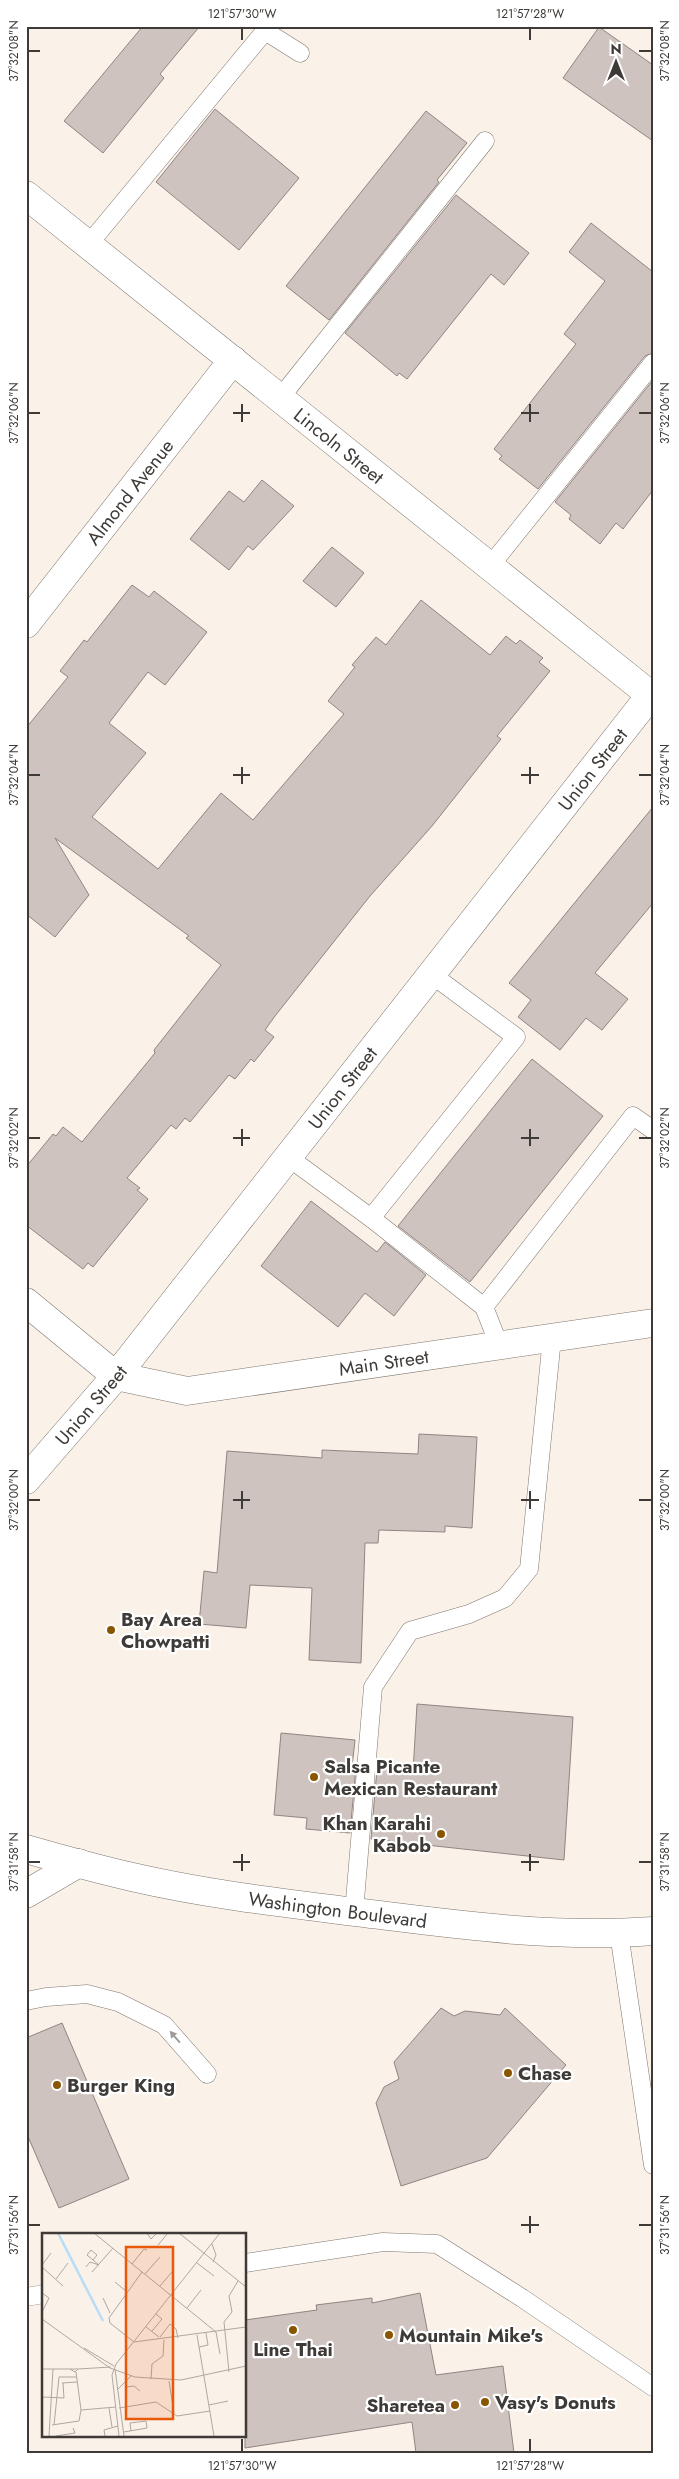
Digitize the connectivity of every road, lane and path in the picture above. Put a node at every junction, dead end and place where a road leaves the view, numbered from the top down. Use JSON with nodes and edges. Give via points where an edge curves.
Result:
{"nodes":[{"id":1,"x":300,"y":52,"type":"dead end"},
{"id":2,"x":485,"y":141,"type":"dead end"},
{"id":3,"x":26,"y":195,"type":"edge"},
{"id":4,"x":88,"y":245,"type":"junction"},
{"id":5,"x":233,"y":360,"type":"junction"},
{"id":6,"x":653,"y":364,"type":"edge"},
{"id":7,"x":280,"y":398,"type":"junction"},
{"id":8,"x":490,"y":566,"type":"junction"},
{"id":9,"x":26,"y":624,"type":"edge"},
{"id":10,"x":652,"y":694,"type":"edge"},
{"id":11,"x":431,"y":974,"type":"junction"},
{"id":12,"x":653,"y":1130,"type":"edge"},
{"id":13,"x":288,"y":1157,"type":"junction"},
{"id":14,"x":371,"y":1218,"type":"junction"},
{"id":15,"x":26,"y":1302,"type":"edge"},
{"id":16,"x":484,"y":1307,"type":"junction"},
{"id":17,"x":653,"y":1323,"type":"edge"},
{"id":18,"x":552,"y":1338,"type":"junction"},
{"id":19,"x":500,"y":1345,"type":"junction"},
{"id":20,"x":116,"y":1376,"type":"junction"},
{"id":21,"x":26,"y":1480,"type":"edge"},
{"id":22,"x":26,"y":1849,"type":"edge"},
{"id":23,"x":79,"y":1864,"type":"junction"},
{"id":24,"x":26,"y":1894,"type":"edge"},
{"id":25,"x":354,"y":1912,"type":"junction"},
{"id":26,"x":653,"y":1930,"type":"edge"},
{"id":27,"x":619,"y":1933,"type":"junction"},
{"id":28,"x":26,"y":2001,"type":"edge"},
{"id":29,"x":207,"y":2074,"type":"dead end"},
{"id":30,"x":653,"y":2165,"type":"edge"},
{"id":31,"x":246,"y":2264,"type":"edge"},
{"id":32,"x":42,"y":2294,"type":"edge"},
{"id":33,"x":26,"y":2297,"type":"edge"},
{"id":34,"x":653,"y":2387,"type":"edge"}],
"edges":[{"from":1,"to":4,"type":"lane","via":[[265,31]]},
{"from":2,"to":7,"type":"lane"},
{"from":3,"to":4,"type":"street","name":"Lincoln Street"},
{"from":4,"to":5,"type":"street","name":"Lincoln Street"},
{"from":5,"to":7,"type":"street","name":"Lincoln Street"},
{"from":5,"to":9,"type":"street","name":"Almond Avenue"},
{"from":6,"to":8,"type":"lane"},
{"from":7,"to":8,"type":"street","name":"Lincoln Street"},
{"from":8,"to":10,"type":"street","name":"Lincoln Street"},
{"from":10,"to":11,"type":"street","name":"Union Street"},
{"from":11,"to":13,"type":"street","name":"Union Street"},
{"from":11,"to":14,"type":"lane","via":[[516,1037]]},
{"from":12,"to":16,"type":"lane","via":[[634,1116]]},
{"from":13,"to":14,"type":"lane"},
{"from":13,"to":20,"type":"street","name":"Union Street"},
{"from":14,"to":16,"type":"lane"},
{"from":15,"to":20,"type":"street"},
{"from":16,"to":19,"type":"lane"},
{"from":17,"to":18,"type":"street","name":"Main Street"},
{"from":18,"to":19,"type":"street","name":"Main Street"},
{"from":18,"to":25,"type":"lane","via":[[529,1569],[505,1598],[469,1614],[410,1631],[373,1687]]},
{"from":19,"to":20,"type":"street","name":"Main Street","via":[[187,1391]]},
{"from":20,"to":21,"type":"street","name":"Union Street"},
{"from":22,"to":23,"type":"street","name":"Washington Boulevard"},
{"from":23,"to":24,"type":"street"},
{"from":23,"to":25,"type":"street","name":"Washington Boulevard","via":[[206,1890]]},
{"from":25,"to":27,"type":"street","name":"Washington Boulevard","via":[[458,1926],[549,1933]]},
{"from":26,"to":27,"type":"street","name":"Washington Boulevard"},
{"from":27,"to":30,"type":"lane"},
{"from":29,"to":28,"type":"lane","one_way":true,"via":[[164,2025],[118,2002],[87,1994],[46,1996]]},
{"from":31,"to":34,"type":"lane","via":[[383,2242],[437,2244]]},
{"from":32,"to":33,"type":"lane"}]}
